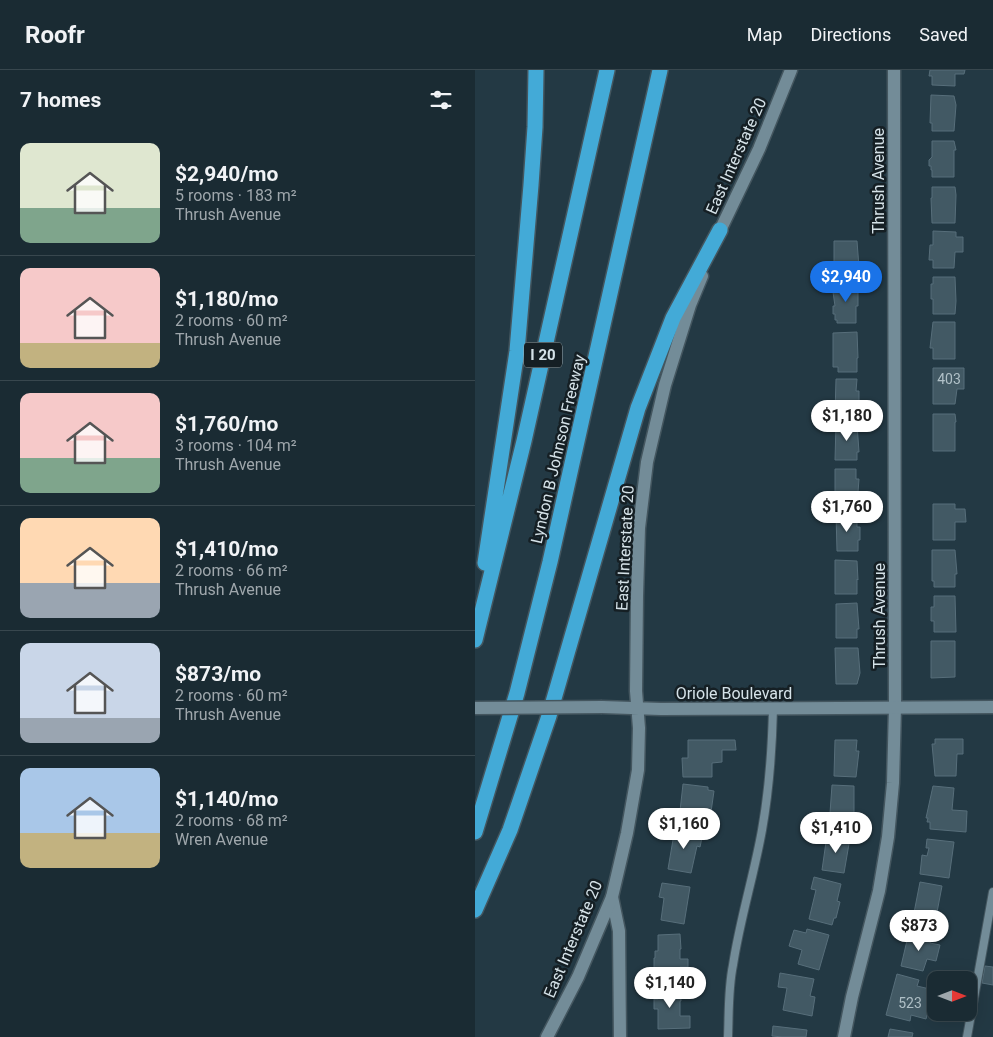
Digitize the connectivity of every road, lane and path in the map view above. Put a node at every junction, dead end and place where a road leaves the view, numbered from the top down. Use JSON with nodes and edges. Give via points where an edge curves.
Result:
{"nodes":[{"id":1,"x":536,"y":70,"type":"edge"},
{"id":2,"x":607,"y":70,"type":"edge"},
{"id":3,"x":660,"y":70,"type":"edge"},
{"id":4,"x":791,"y":70,"type":"edge"},
{"id":5,"x":893,"y":70,"type":"edge"},
{"id":6,"x":720,"y":230,"type":"junction"},
{"id":7,"x":475,"y":629,"type":"edge"},
{"id":8,"x":475,"y":640,"type":"edge"},
{"id":9,"x":895,"y":707,"type":"junction"},
{"id":10,"x":475,"y":708,"type":"edge"},
{"id":11,"x":638,"y":708,"type":"junction"},
{"id":12,"x":993,"y":708,"type":"edge"},
{"id":13,"x":773,"y":709,"type":"junction"},
{"id":14,"x":475,"y":832,"type":"edge"},
{"id":15,"x":993,"y":892,"type":"edge"},
{"id":16,"x":612,"y":897,"type":"junction"},
{"id":17,"x":475,"y":910,"type":"edge"},
{"id":18,"x":547,"y":1037,"type":"edge"},
{"id":19,"x":619,"y":1037,"type":"edge"},
{"id":20,"x":728,"y":1037,"type":"edge"},
{"id":21,"x":845,"y":1037,"type":"edge"},
{"id":22,"x":967,"y":1037,"type":"edge"}],
"edges":[{"from":1,"to":7,"type":"highway","via":[[533,156],[517,351]]},
{"from":2,"to":8,"type":"highway","number":"I 20","via":[[524,441]]},
{"from":3,"to":14,"type":"highway","name":"Lyndon B Johnson Freeway","via":[[550,562],[517,693]]},
{"from":4,"to":6,"type":"street","name":"East Interstate 20","via":[[759,149]]},
{"from":5,"to":9,"type":"street","name":"Thrush Avenue"},
{"from":6,"to":11,"type":"street","name":"East Interstate 20","via":[[690,305],[647,462],[639,538]]},
{"from":6,"to":17,"type":"highway","via":[[673,318],[637,408],[549,716],[510,830]]},
{"from":9,"to":12,"type":"street","name":"Oriole Boulevard"},
{"from":9,"to":13,"type":"street","name":"Oriole Boulevard"},
{"from":9,"to":21,"type":"street","name":"Thrush Avenue","via":[[888,837],[879,891]]},
{"from":10,"to":11,"type":"street","name":"Oriole Boulevard","bridge":true},
{"from":11,"to":13,"type":"street","name":"Oriole Boulevard"},
{"from":11,"to":16,"type":"street","name":"East Interstate 20","via":[[638,770]]},
{"from":13,"to":20,"type":"lane","via":[[762,830],[732,966]]},
{"from":15,"to":22,"type":"lane"},
{"from":16,"to":18,"type":"street","name":"East Interstate 20","via":[[578,977]]},
{"from":16,"to":19,"type":"street","via":[[619,931]]}]}
